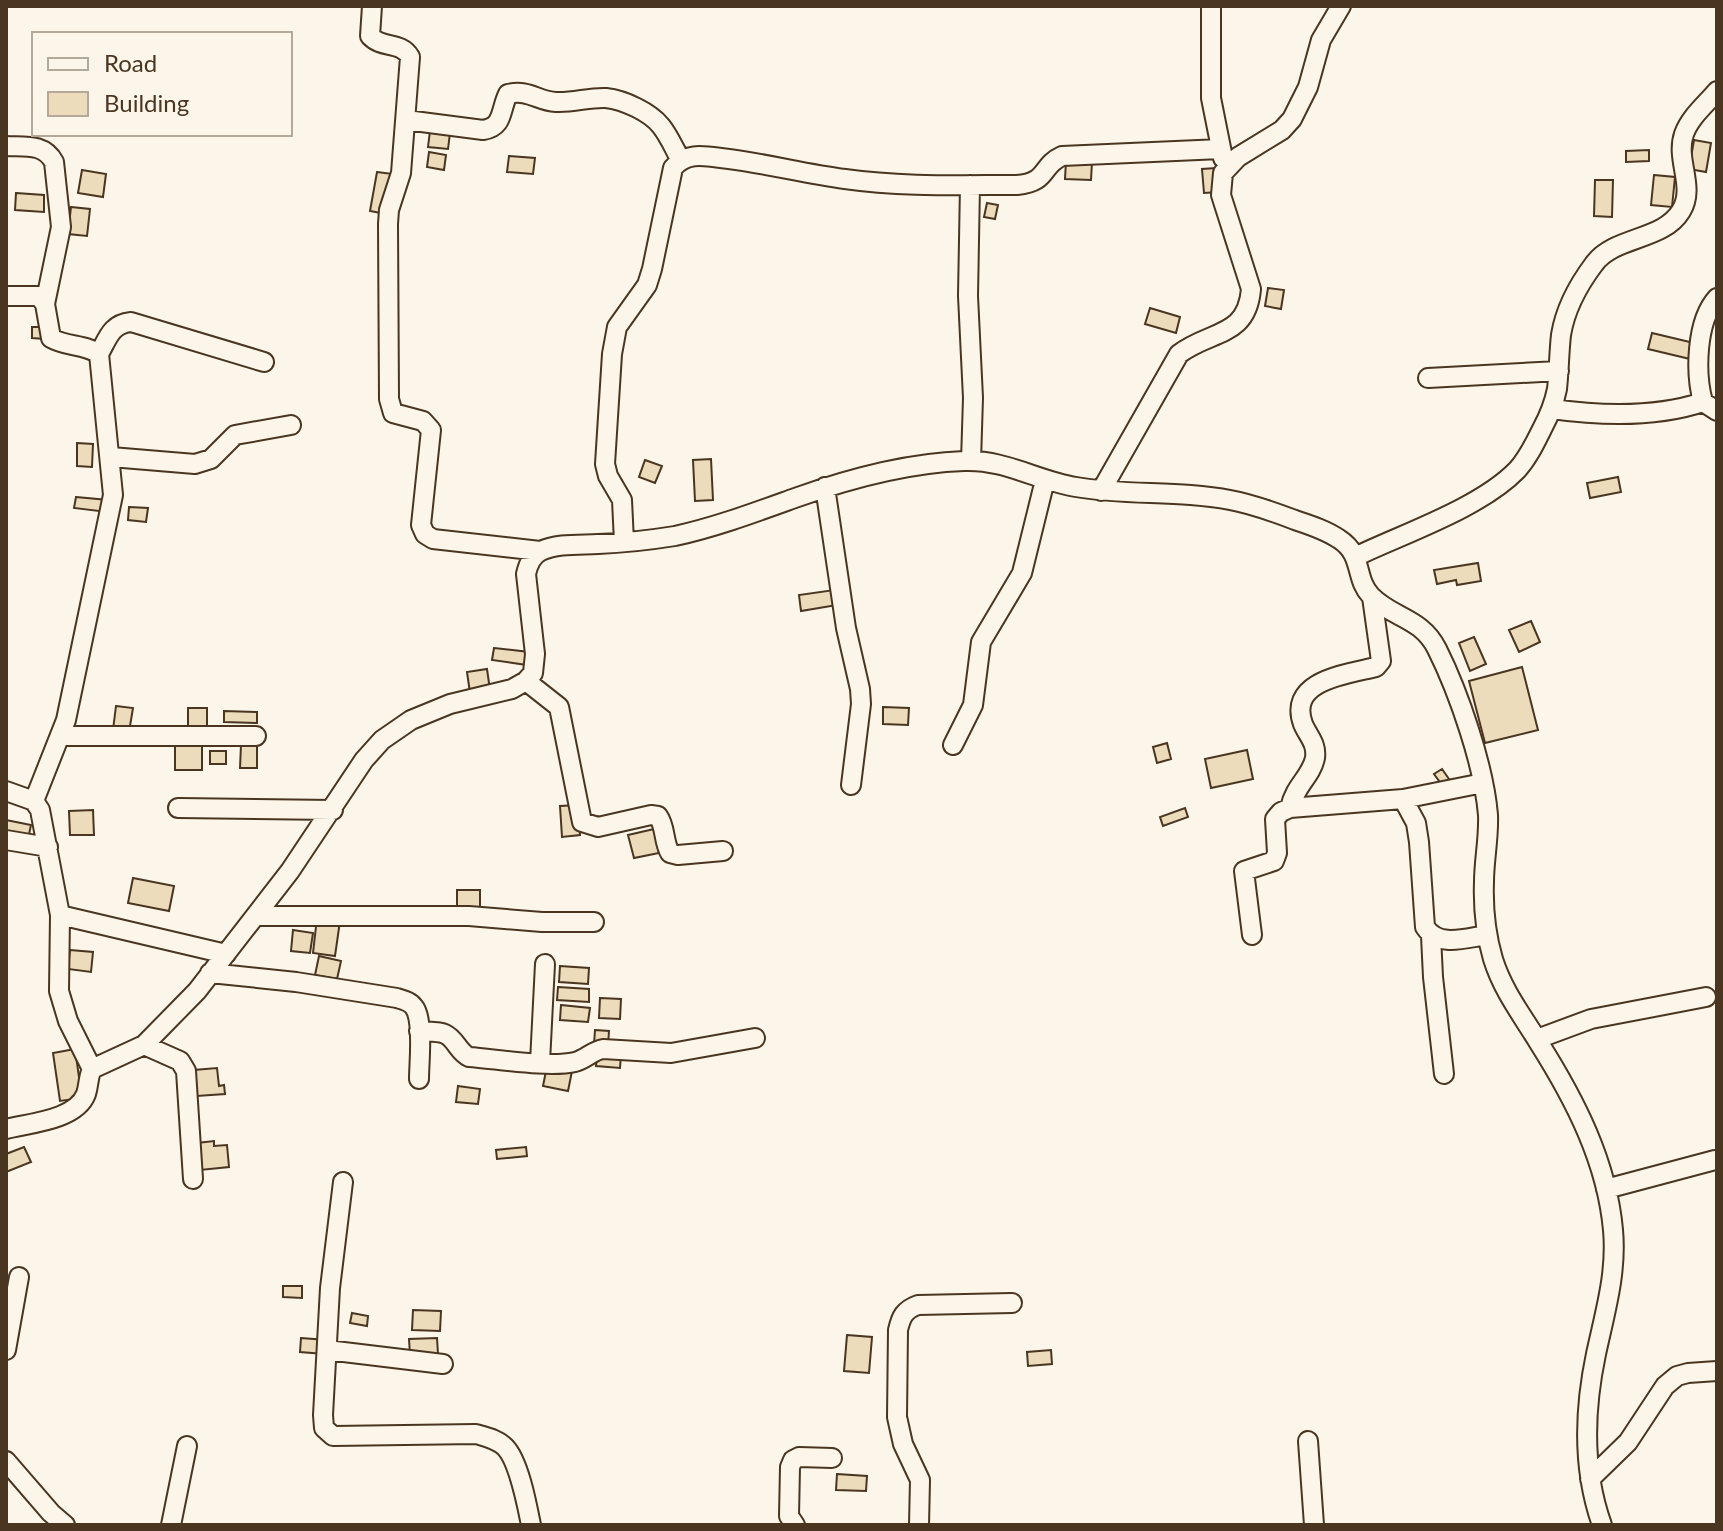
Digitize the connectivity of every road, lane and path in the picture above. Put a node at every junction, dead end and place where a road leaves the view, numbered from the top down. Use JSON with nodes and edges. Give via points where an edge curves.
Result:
{"nodes":[{"id":1,"x":372,"y":6,"type":"edge"},
{"id":2,"x":1211,"y":6,"type":"edge"},
{"id":3,"x":1341,"y":6,"type":"edge"},
{"id":4,"x":1717,"y":91,"type":"edge"},
{"id":5,"x":406,"y":120,"type":"junction"},
{"id":6,"x":6,"y":146,"type":"edge"},
{"id":7,"x":1221,"y":149,"type":"junction"},
{"id":8,"x":680,"y":159,"type":"junction"},
{"id":9,"x":1226,"y":168,"type":"junction"},
{"id":10,"x":970,"y":185,"type":"junction"},
{"id":11,"x":6,"y":296,"type":"edge"},
{"id":12,"x":1717,"y":298,"type":"edge"},
{"id":13,"x":45,"y":304,"type":"junction"},
{"id":14,"x":99,"y":354,"type":"junction"},
{"id":15,"x":264,"y":362,"type":"dead end"},
{"id":16,"x":1559,"y":371,"type":"junction"},
{"id":17,"x":1428,"y":378,"type":"dead end"},
{"id":18,"x":1710,"y":406,"type":"edge"},
{"id":19,"x":1552,"y":409,"type":"junction"},
{"id":20,"x":291,"y":425,"type":"dead end"},
{"id":21,"x":111,"y":457,"type":"junction"},
{"id":22,"x":971,"y":461,"type":"junction"},
{"id":23,"x":1045,"y":480,"type":"junction"},
{"id":24,"x":825,"y":487,"type":"junction"},
{"id":25,"x":1101,"y":491,"type":"junction"},
{"id":26,"x":624,"y":542,"type":"junction"},
{"id":27,"x":540,"y":551,"type":"junction"},
{"id":28,"x":1357,"y":556,"type":"junction"},
{"id":29,"x":1372,"y":597,"type":"junction"},
{"id":30,"x":526,"y":681,"type":"junction"},
{"id":31,"x":61,"y":736,"type":"junction"},
{"id":32,"x":256,"y":736,"type":"dead end"},
{"id":33,"x":953,"y":745,"type":"dead end"},
{"id":34,"x":1483,"y":783,"type":"junction"},
{"id":35,"x":851,"y":785,"type":"dead end"},
{"id":36,"x":6,"y":791,"type":"edge"},
{"id":37,"x":1403,"y":799,"type":"junction"},
{"id":38,"x":34,"y":801,"type":"junction"},
{"id":39,"x":178,"y":808,"type":"dead end"},
{"id":40,"x":1290,"y":808,"type":"junction"},
{"id":41,"x":333,"y":810,"type":"junction"},
{"id":42,"x":6,"y":840,"type":"edge"},
{"id":43,"x":48,"y":847,"type":"junction"},
{"id":44,"x":723,"y":851,"type":"dead end"},
{"id":45,"x":60,"y":915,"type":"junction"},
{"id":46,"x":256,"y":916,"type":"junction"},
{"id":47,"x":594,"y":922,"type":"dead end"},
{"id":48,"x":1252,"y":935,"type":"dead end"},
{"id":49,"x":1487,"y":935,"type":"junction"},
{"id":50,"x":1431,"y":936,"type":"junction"},
{"id":51,"x":226,"y":954,"type":"junction"},
{"id":52,"x":545,"y":964,"type":"dead end"},
{"id":53,"x":210,"y":973,"type":"junction"},
{"id":54,"x":1706,"y":997,"type":"dead end"},
{"id":55,"x":419,"y":1031,"type":"junction"},
{"id":56,"x":755,"y":1038,"type":"dead end"},
{"id":57,"x":1537,"y":1039,"type":"junction"},
{"id":58,"x":144,"y":1045,"type":"junction"},
{"id":59,"x":540,"y":1062,"type":"junction"},
{"id":60,"x":92,"y":1069,"type":"junction"},
{"id":61,"x":1444,"y":1074,"type":"dead end"},
{"id":62,"x":419,"y":1079,"type":"dead end"},
{"id":63,"x":6,"y":1129,"type":"edge"},
{"id":64,"x":1715,"y":1160,"type":"edge"},
{"id":65,"x":193,"y":1179,"type":"dead end"},
{"id":66,"x":343,"y":1182,"type":"dead end"},
{"id":67,"x":1606,"y":1189,"type":"junction"},
{"id":68,"x":19,"y":1277,"type":"dead end"},
{"id":69,"x":1012,"y":1303,"type":"dead end"},
{"id":70,"x":6,"y":1350,"type":"edge"},
{"id":71,"x":327,"y":1350,"type":"junction"},
{"id":72,"x":443,"y":1364,"type":"dead end"},
{"id":73,"x":1717,"y":1371,"type":"edge"},
{"id":74,"x":1308,"y":1441,"type":"dead end"},
{"id":75,"x":187,"y":1446,"type":"dead end"},
{"id":76,"x":832,"y":1458,"type":"dead end"},
{"id":77,"x":6,"y":1461,"type":"edge"},
{"id":78,"x":1590,"y":1479,"type":"junction"},
{"id":79,"x":65,"y":1525,"type":"edge"},
{"id":80,"x":171,"y":1525,"type":"edge"},
{"id":81,"x":531,"y":1525,"type":"edge"},
{"id":82,"x":795,"y":1525,"type":"edge"},
{"id":83,"x":919,"y":1525,"type":"edge"},
{"id":84,"x":1314,"y":1525,"type":"edge"},
{"id":85,"x":1602,"y":1525,"type":"edge"}],
"edges":[{"from":1,"to":5,"type":"street","via":[[370,36],[380,44],[400,47],[410,57]]},
{"from":2,"to":7,"type":"street","via":[[1211,98]]},
{"from":3,"to":9,"type":"street","via":[[1321,40],[1292,119]]},
{"from":4,"to":16,"type":"street","via":[[1684,134],[1687,185],[1680,214],[1596,260],[1565,316]]},
{"from":5,"to":8,"type":"street","via":[[483,130],[499,124],[508,94],[520,91],[560,102],[605,98],[650,116]]},
{"from":5,"to":27,"type":"street","via":[[401,173],[388,224],[389,399],[393,413],[423,421],[431,430],[421,525],[433,539]]},
{"from":6,"to":13,"type":"street","via":[[40,148],[54,162],[61,227]]},
{"from":7,"to":9,"type":"street"},
{"from":7,"to":10,"type":"street","via":[[1062,156],[1031,184]]},
{"from":8,"to":10,"type":"street","via":[[697,155],[888,184]]},
{"from":8,"to":26,"type":"street","via":[[673,168],[650,277],[622,318],[612,354],[605,464],[622,500]]},
{"from":9,"to":25,"type":"street","via":[[1221,195],[1251,289],[1250,303],[1236,325],[1179,354]]},
{"from":10,"to":22,"type":"street"},
{"from":11,"to":13,"type":"street","via":[[39,296]]},
{"from":12,"to":18,"type":"street","via":[[1703,324],[1698,372]]},
{"from":13,"to":14,"type":"street","via":[[51,338]]},
{"from":14,"to":15,"type":"street","via":[[112,329],[131,322]]},
{"from":14,"to":21,"type":"street"},
{"from":16,"to":17,"type":"street"},
{"from":16,"to":19,"type":"street"},
{"from":18,"to":19,"type":"street","via":[[1600,414]]},
{"from":19,"to":28,"type":"street","via":[[1530,453],[1500,485]]},
{"from":20,"to":21,"type":"street","via":[[235,435],[211,459],[195,464]]},
{"from":21,"to":31,"type":"street","via":[[113,495]]},
{"from":22,"to":23,"type":"street"},
{"from":22,"to":24,"type":"street"},
{"from":23,"to":25,"type":"street"},
{"from":23,"to":33,"type":"street","via":[[1022,573],[981,642],[973,705]]},
{"from":24,"to":26,"type":"street","via":[[714,525]]},
{"from":24,"to":35,"type":"street","via":[[860,689]]},
{"from":25,"to":28,"type":"street","via":[[1231,500],[1322,529],[1343,540]]},
{"from":26,"to":27,"type":"street"},
{"from":27,"to":30,"type":"street","via":[[529,561],[526,574],[535,654],[533,673]]},
{"from":28,"to":29,"type":"street"},
{"from":29,"to":34,"type":"street","via":[[1417,623],[1434,643]]},
{"from":29,"to":40,"type":"street","via":[[1381,661],[1310,688],[1303,723],[1315,760],[1293,793]]},
{"from":30,"to":41,"type":"street","via":[[411,720],[364,760]]},
{"from":30,"to":44,"type":"street","via":[[559,707],[582,822],[598,827],[658,816],[670,853]]},
{"from":31,"to":32,"type":"street"},
{"from":31,"to":38,"type":"street"},
{"from":34,"to":37,"type":"street"},
{"from":34,"to":49,"type":"street","via":[[1488,814]]},
{"from":36,"to":38,"type":"street"},
{"from":37,"to":40,"type":"street"},
{"from":37,"to":50,"type":"street","via":[[1416,823],[1425,927]]},
{"from":38,"to":43,"type":"street"},
{"from":39,"to":41,"type":"street"},
{"from":40,"to":48,"type":"street","via":[[1275,819],[1274,861],[1244,871]]},
{"from":41,"to":46,"type":"street"},
{"from":42,"to":43,"type":"street"},
{"from":43,"to":45,"type":"street"},
{"from":45,"to":51,"type":"street"},
{"from":45,"to":60,"type":"street","via":[[59,991]]},
{"from":46,"to":47,"type":"street"},
{"from":46,"to":51,"type":"street"},
{"from":49,"to":50,"type":"street","via":[[1442,941]]},
{"from":49,"to":57,"type":"street","via":[[1500,978]]},
{"from":50,"to":61,"type":"street"},
{"from":51,"to":53,"type":"street"},
{"from":52,"to":59,"type":"street"},
{"from":53,"to":55,"type":"street","via":[[397,998],[417,1011]]},
{"from":53,"to":58,"type":"street"},
{"from":54,"to":57,"type":"street","via":[[1591,1019]]},
{"from":55,"to":59,"type":"street","via":[[444,1034],[469,1057]]},
{"from":55,"to":62,"type":"street"},
{"from":56,"to":59,"type":"street","via":[[671,1053],[603,1049],[577,1062]]},
{"from":57,"to":67,"type":"street","via":[[1568,1090]]},
{"from":58,"to":60,"type":"street"},
{"from":58,"to":65,"type":"street","via":[[180,1061],[186,1071]]},
{"from":60,"to":63,"type":"street","via":[[78,1106],[63,1115]]},
{"from":64,"to":67,"type":"street"},
{"from":66,"to":71,"type":"street"},
{"from":67,"to":78,"type":"street","via":[[1614,1260],[1587,1404]]},
{"from":68,"to":70,"type":"street"},
{"from":69,"to":83,"type":"street","via":[[918,1305],[900,1318],[897,1417],[920,1480]]},
{"from":71,"to":72,"type":"street"},
{"from":71,"to":81,"type":"street","via":[[323,1415],[324,1428],[333,1436],[476,1434],[496,1440],[513,1461]]},
{"from":73,"to":78,"type":"street","via":[[1677,1376],[1665,1386],[1628,1442]]},
{"from":74,"to":84,"type":"street"},
{"from":75,"to":80,"type":"street"},
{"from":76,"to":82,"type":"street","via":[[793,1460],[789,1516]]},
{"from":77,"to":79,"type":"street"},
{"from":78,"to":85,"type":"street"}]}
